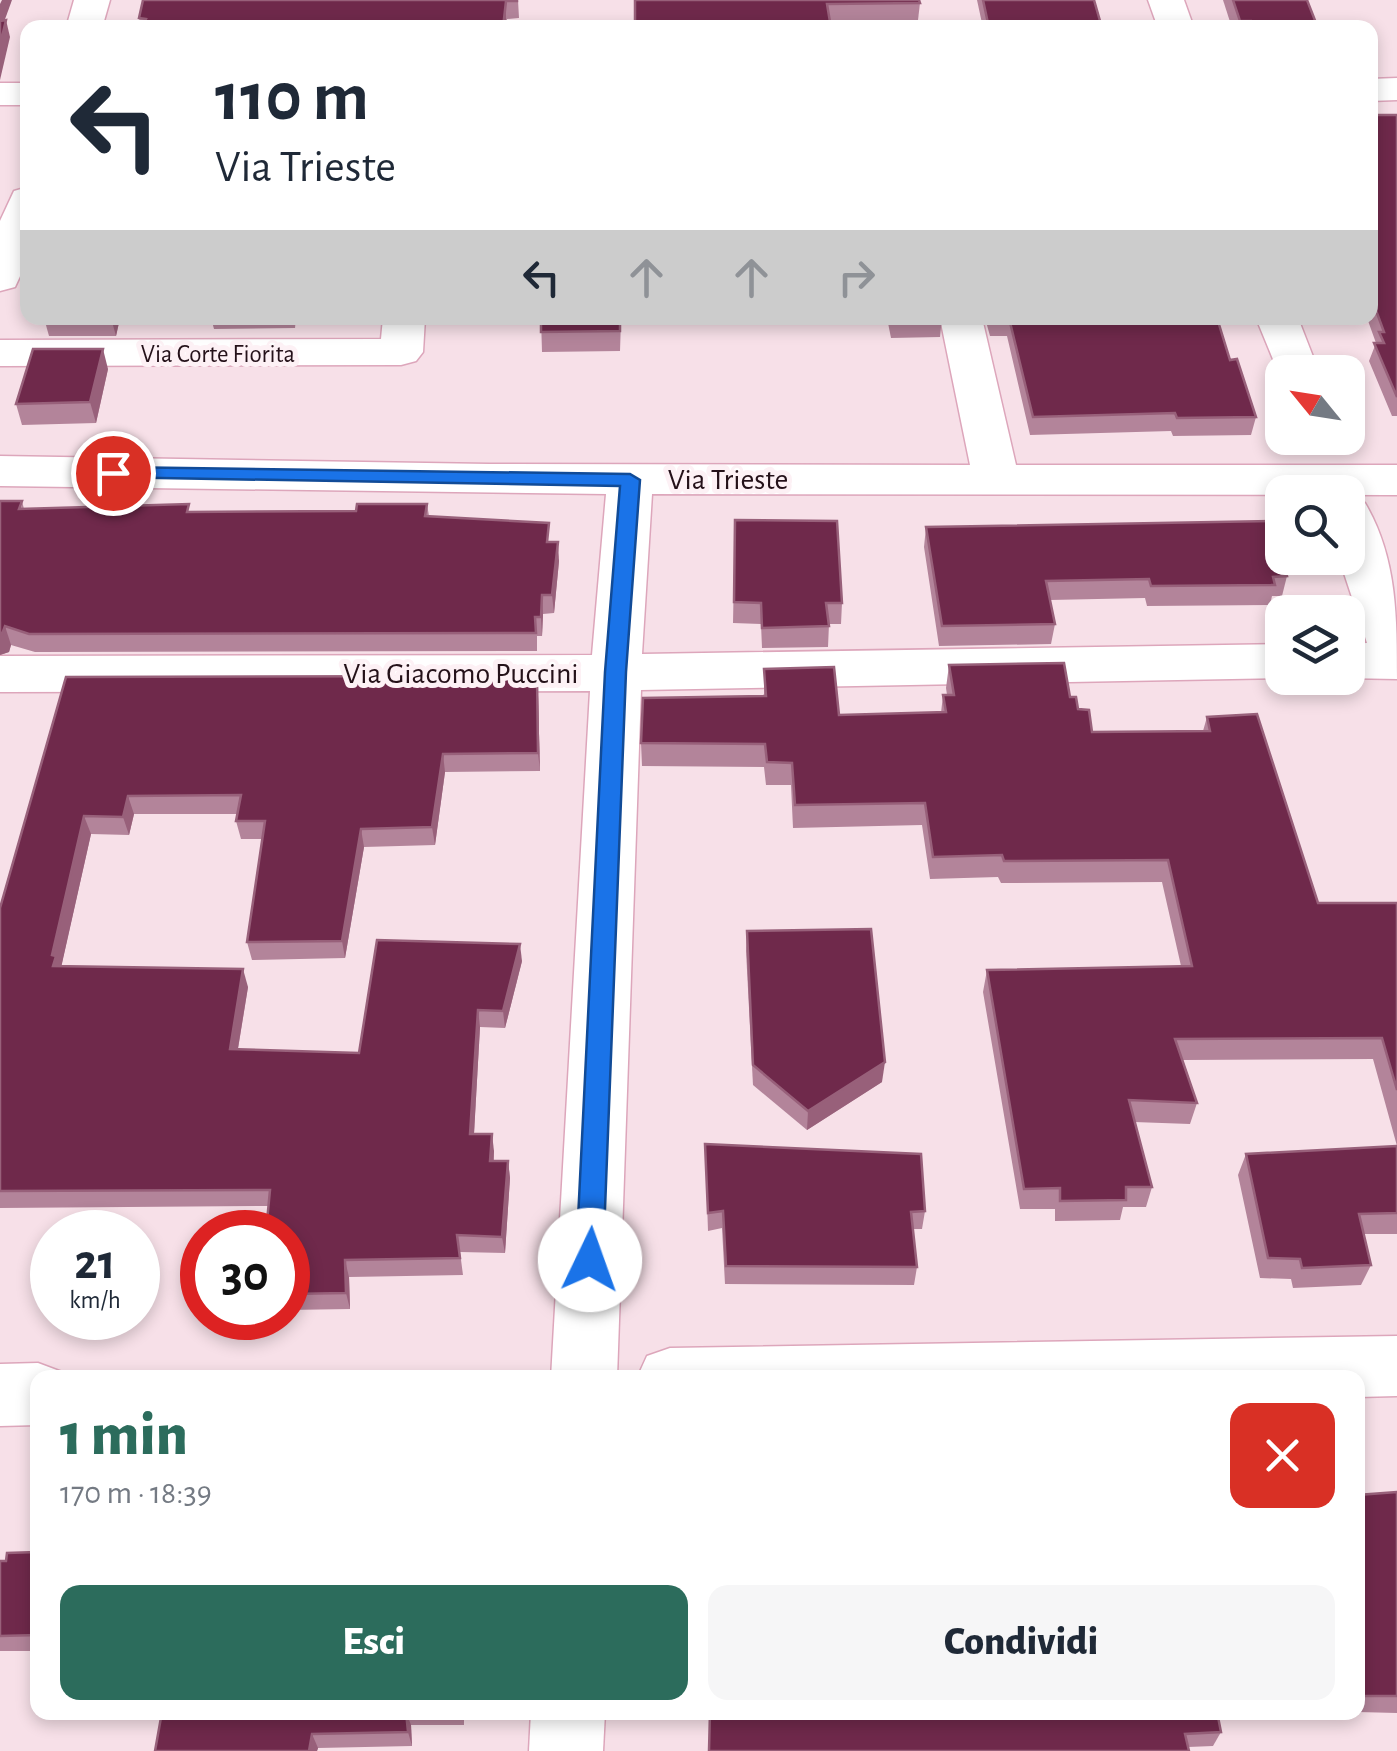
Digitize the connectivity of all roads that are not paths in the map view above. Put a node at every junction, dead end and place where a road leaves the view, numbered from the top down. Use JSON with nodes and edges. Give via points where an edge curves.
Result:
{"nodes":[{"id":1,"x":20,"y":222,"type":"edge"},
{"id":2,"x":0,"y":278,"type":"edge"},
{"id":3,"x":403,"y":325,"type":"edge"},
{"id":4,"x":963,"y":325,"type":"edge"},
{"id":5,"x":1280,"y":325,"type":"edge"},
{"id":6,"x":0,"y":353,"type":"edge"},
{"id":7,"x":1291,"y":355,"type":"edge"},
{"id":8,"x":0,"y":471,"type":"edge"},
{"id":9,"x":996,"y":478,"type":"junction"},
{"id":10,"x":630,"y":480,"type":"junction"},
{"id":11,"x":1397,"y":480,"type":"edge"},
{"id":12,"x":1365,"y":489,"type":"edge"},
{"id":13,"x":1265,"y":492,"type":"edge"},
{"id":14,"x":1365,"y":566,"type":"edge"},
{"id":15,"x":1397,"y":659,"type":"edge"},
{"id":16,"x":1365,"y":660,"type":"edge"},
{"id":17,"x":1265,"y":662,"type":"edge"},
{"id":18,"x":616,"y":672,"type":"junction"},
{"id":19,"x":0,"y":674,"type":"edge"},
{"id":20,"x":1397,"y":1366,"type":"edge"},
{"id":21,"x":584,"y":1370,"type":"edge"},
{"id":22,"x":1155,"y":1370,"type":"edge"},
{"id":23,"x":30,"y":1394,"type":"edge"},
{"id":24,"x":0,"y":1395,"type":"edge"},
{"id":25,"x":568,"y":1720,"type":"edge"},
{"id":26,"x":566,"y":1751,"type":"edge"}],
"edges":[{"from":1,"to":2,"type":"street"},
{"from":3,"to":6,"type":"street","name":"Via Corte Fiorita","via":[[400,352]]},
{"from":4,"to":9,"type":"street"},
{"from":5,"to":7,"type":"street"},
{"from":8,"to":10,"type":"street","name":"Via Trieste"},
{"from":9,"to":10,"type":"street","name":"Via Trieste"},
{"from":9,"to":13,"type":"street","name":"Via Trieste"},
{"from":10,"to":18,"type":"street"},
{"from":11,"to":12,"type":"street","name":"Via Trieste"},
{"from":14,"to":15,"type":"street"},
{"from":15,"to":16,"type":"street"},
{"from":17,"to":18,"type":"street","name":"Via Giacomo Puccini"},
{"from":18,"to":19,"type":"street","name":"Via Giacomo Puccini"},
{"from":18,"to":21,"type":"street"},
{"from":20,"to":22,"type":"street"},
{"from":23,"to":24,"type":"street"},
{"from":25,"to":26,"type":"street"}]}
